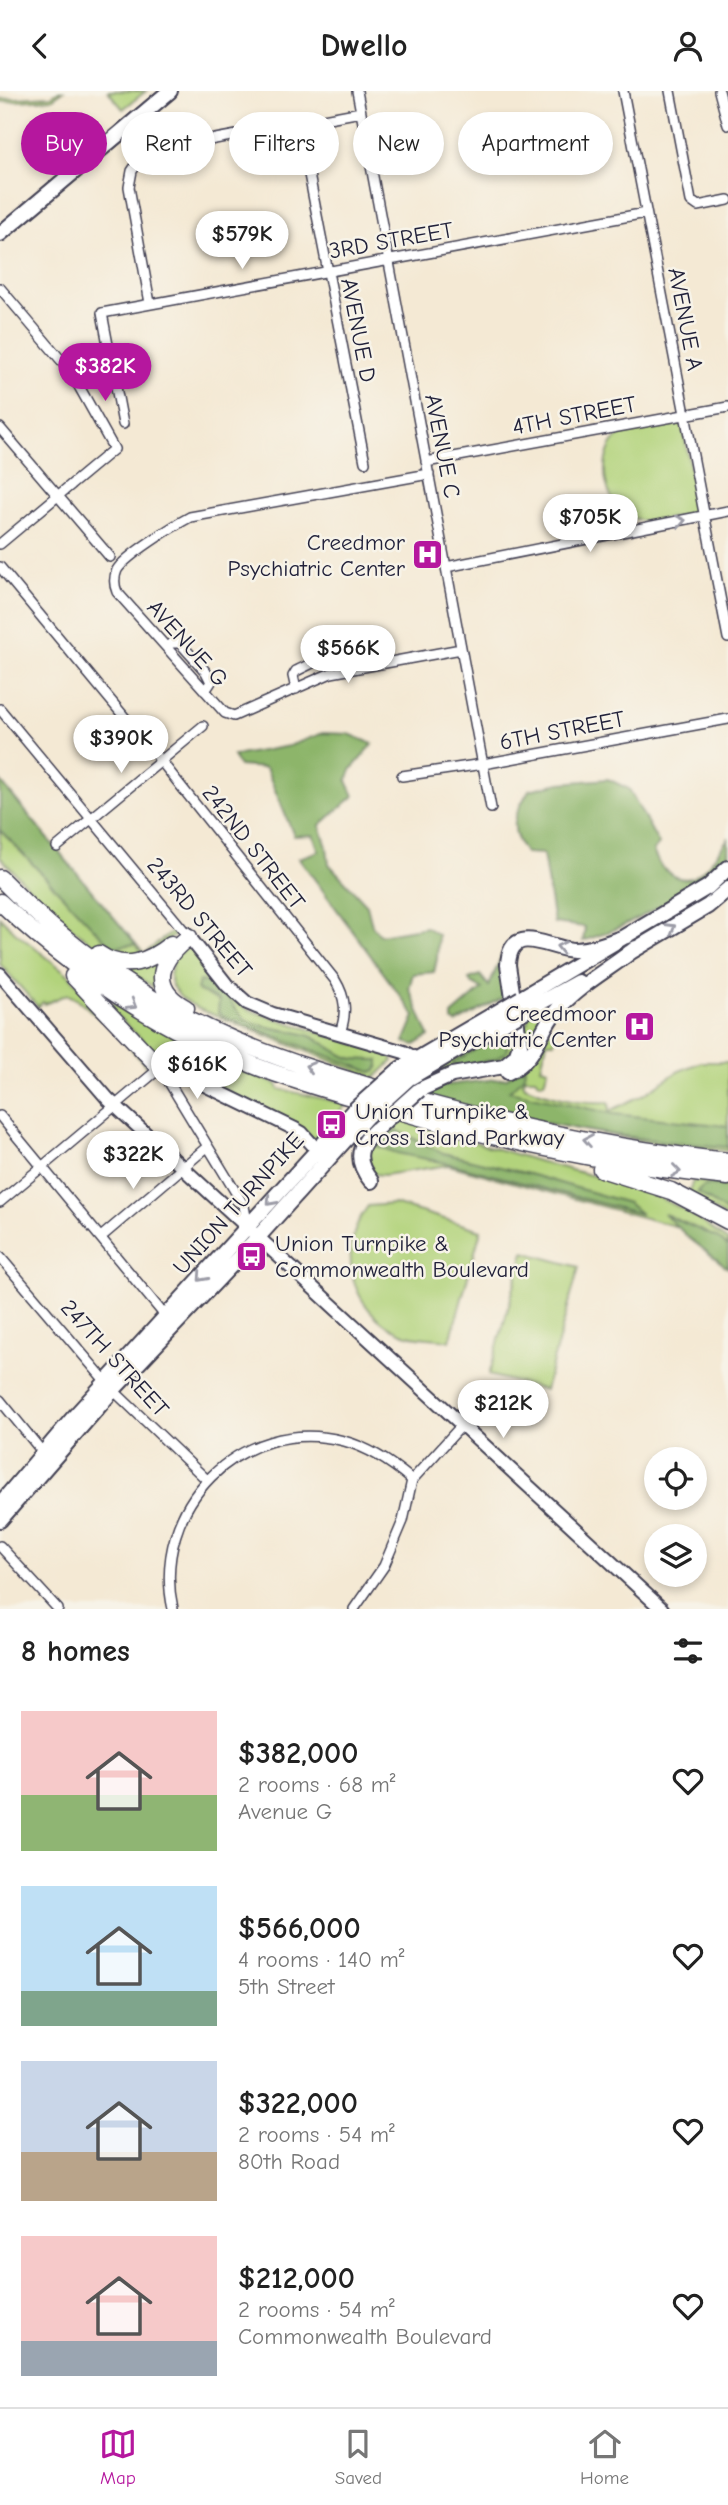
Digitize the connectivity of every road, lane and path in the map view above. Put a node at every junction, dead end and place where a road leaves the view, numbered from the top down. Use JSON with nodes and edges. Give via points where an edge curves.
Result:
{"nodes":[{"id":1,"x":170,"y":91,"type":"edge"},
{"id":2,"x":357,"y":91,"type":"edge"},
{"id":3,"x":623,"y":91,"type":"edge"},
{"id":4,"x":670,"y":91,"type":"edge"},
{"id":5,"x":722,"y":93,"type":"edge"},
{"id":6,"x":361,"y":112,"type":"edge"},
{"id":7,"x":728,"y":125,"type":"edge"},
{"id":8,"x":229,"y":136,"type":"edge"},
{"id":9,"x":309,"y":175,"type":"edge"},
{"id":10,"x":373,"y":175,"type":"edge"},
{"id":11,"x":728,"y":200,"type":"edge"},
{"id":12,"x":646,"y":213,"type":"junction"},
{"id":13,"x":0,"y":234,"type":"edge"},
{"id":14,"x":389,"y":260,"type":"junction"},
{"id":15,"x":328,"y":271,"type":"junction"},
{"id":16,"x":0,"y":288,"type":"edge"},
{"id":17,"x":150,"y":303,"type":"junction"},
{"id":18,"x":728,"y":407,"type":"edge"},
{"id":19,"x":685,"y":414,"type":"junction"},
{"id":20,"x":123,"y":424,"type":"dead end"},
{"id":21,"x":0,"y":428,"type":"edge"},
{"id":22,"x":365,"y":462,"type":"dead end"},
{"id":23,"x":426,"y":462,"type":"junction"},
{"id":24,"x":429,"y":474,"type":"junction"},
{"id":25,"x":57,"y":496,"type":"junction"},
{"id":26,"x":728,"y":512,"type":"edge"},
{"id":27,"x":705,"y":516,"type":"junction"},
{"id":28,"x":0,"y":544,"type":"edge"},
{"id":29,"x":110,"y":557,"type":"dead end"},
{"id":30,"x":0,"y":567,"type":"edge"},
{"id":31,"x":446,"y":567,"type":"junction"},
{"id":32,"x":728,"y":638,"type":"edge"},
{"id":33,"x":461,"y":649,"type":"junction"},
{"id":34,"x":353,"y":669,"type":"junction"},
{"id":35,"x":296,"y":689,"type":"junction"},
{"id":36,"x":0,"y":709,"type":"edge"},
{"id":37,"x":728,"y":719,"type":"edge"},
{"id":38,"x":203,"y":726,"type":"dead end"},
{"id":39,"x":161,"y":761,"type":"junction"},
{"id":40,"x":483,"y":764,"type":"junction"},
{"id":41,"x":402,"y":776,"type":"dead end"},
{"id":42,"x":491,"y":808,"type":"dead end"},
{"id":43,"x":92,"y":818,"type":"junction"},
{"id":44,"x":57,"y":847,"type":"dead end"},
{"id":45,"x":728,"y":868,"type":"edge"},
{"id":46,"x":0,"y":878,"type":"edge"},
{"id":47,"x":728,"y":889,"type":"edge"},
{"id":48,"x":0,"y":902,"type":"edge"},
{"id":49,"x":41,"y":917,"type":"junction"},
{"id":50,"x":187,"y":935,"type":"junction"},
{"id":51,"x":627,"y":936,"type":"junction"},
{"id":52,"x":38,"y":937,"type":"junction"},
{"id":53,"x":636,"y":948,"type":"junction"},
{"id":54,"x":0,"y":974,"type":"edge"},
{"id":55,"x":524,"y":1004,"type":"junction"},
{"id":56,"x":340,"y":1033,"type":"junction"},
{"id":57,"x":278,"y":1057,"type":"junction"},
{"id":58,"x":419,"y":1064,"type":"junction"},
{"id":59,"x":161,"y":1069,"type":"junction"},
{"id":60,"x":287,"y":1077,"type":"junction"},
{"id":61,"x":421,"y":1088,"type":"junction"},
{"id":62,"x":115,"y":1105,"type":"junction"},
{"id":63,"x":0,"y":1116,"type":"edge"},
{"id":64,"x":465,"y":1131,"type":"junction"},
{"id":65,"x":208,"y":1147,"type":"junction"},
{"id":66,"x":634,"y":1148,"type":"junction"},
{"id":67,"x":322,"y":1155,"type":"junction"},
{"id":68,"x":728,"y":1155,"type":"edge"},
{"id":69,"x":728,"y":1161,"type":"edge"},
{"id":70,"x":588,"y":1165,"type":"junction"},
{"id":71,"x":43,"y":1167,"type":"junction"},
{"id":72,"x":184,"y":1167,"type":"junction"},
{"id":73,"x":728,"y":1177,"type":"edge"},
{"id":74,"x":371,"y":1181,"type":"dead end"},
{"id":75,"x":0,"y":1202,"type":"edge"},
{"id":76,"x":728,"y":1221,"type":"edge"},
{"id":77,"x":253,"y":1232,"type":"junction"},
{"id":78,"x":728,"y":1233,"type":"edge"},
{"id":79,"x":101,"y":1237,"type":"junction"},
{"id":80,"x":0,"y":1257,"type":"edge"},
{"id":81,"x":166,"y":1317,"type":"junction"},
{"id":82,"x":110,"y":1386,"type":"junction"},
{"id":83,"x":0,"y":1400,"type":"edge"},
{"id":84,"x":462,"y":1425,"type":"junction"},
{"id":85,"x":44,"y":1454,"type":"junction"},
{"id":86,"x":207,"y":1480,"type":"junction"},
{"id":87,"x":412,"y":1480,"type":"junction"},
{"id":88,"x":0,"y":1504,"type":"edge"},
{"id":89,"x":0,"y":1520,"type":"edge"},
{"id":90,"x":0,"y":1546,"type":"edge"},
{"id":91,"x":58,"y":1609,"type":"edge"},
{"id":92,"x":173,"y":1609,"type":"edge"},
{"id":93,"x":354,"y":1609,"type":"edge"},
{"id":94,"x":662,"y":1609,"type":"edge"}],
"edges":[{"from":1,"to":13,"type":"main road"},
{"from":2,"to":6,"type":"street","name":"AVENUE C"},
{"from":3,"to":12,"type":"street","name":"AVENUE A"},
{"from":4,"to":11,"type":"street","via":[[691,201],[698,206]]},
{"from":5,"to":7,"type":"street"},
{"from":8,"to":17,"type":"street","via":[[145,152],[132,170],[129,187]]},
{"from":9,"to":15,"type":"street","name":"AVENUE D"},
{"from":10,"to":14,"type":"street","name":"AVENUE C"},
{"from":12,"to":14,"type":"street","name":"3RD STREET"},
{"from":12,"to":19,"type":"street","name":"AVENUE A"},
{"from":14,"to":15,"type":"street","name":"3RD STREET"},
{"from":14,"to":23,"type":"street","name":"AVENUE C"},
{"from":15,"to":17,"type":"street","name":"3RD STREET"},
{"from":15,"to":22,"type":"street","name":"AVENUE D"},
{"from":16,"to":25,"type":"street","via":[[71,372],[114,449]]},
{"from":17,"to":20,"type":"street","name":"3RD STREET","via":[[102,313]]},
{"from":18,"to":19,"type":"street","name":"4TH STREET"},
{"from":19,"to":23,"type":"street","name":"4TH STREET"},
{"from":19,"to":27,"type":"street","name":"AVENUE A"},
{"from":21,"to":25,"type":"street"},
{"from":23,"to":24,"type":"street","name":"AVENUE C"},
{"from":24,"to":31,"type":"street","name":"AVENUE C"},
{"from":24,"to":35,"type":"street","name":"AVENUE G","via":[[190,517],[165,530],[118,569],[117,592],[225,713],[234,716]]},
{"from":25,"to":28,"type":"street"},
{"from":25,"to":29,"type":"street"},
{"from":26,"to":27,"type":"street"},
{"from":31,"to":27,"type":"street","one_way":true},
{"from":27,"to":32,"type":"street","name":"AVENUE A"},
{"from":30,"to":39,"type":"street","name":"242ND STREET"},
{"from":31,"to":33,"type":"street","name":"AVENUE C"},
{"from":33,"to":34,"type":"street"},
{"from":33,"to":40,"type":"street","name":"AVENUE C"},
{"from":34,"to":35,"type":"street","via":[[331,673]]},
{"from":34,"to":35,"type":"street","via":[[345,656],[331,655],[296,671]]},
{"from":36,"to":43,"type":"street","name":"243RD STREET"},
{"from":37,"to":40,"type":"street","name":"6TH STREET"},
{"from":38,"to":39,"type":"street"},
{"from":39,"to":43,"type":"street"},
{"from":39,"to":56,"type":"street","name":"242ND STREET","via":[[338,984],[346,1007]]},
{"from":40,"to":41,"type":"street","name":"6TH STREET"},
{"from":40,"to":42,"type":"street","name":"AVENUE C"},
{"from":43,"to":44,"type":"street"},
{"from":43,"to":50,"type":"street","name":"243RD STREET"},
{"from":45,"to":51,"type":"main road","name":"UNION TURNPIKE","via":[[708,887]]},
{"from":46,"to":49,"type":"highway"},
{"from":53,"to":47,"type":"main road","name":"UNION TURNPIKE","one_way":true},
{"from":48,"to":52,"type":"highway"},
{"from":49,"to":50,"type":"highway","via":[[121,963],[150,959]]},
{"from":49,"to":57,"type":"highway","via":[[94,960],[160,1003]]},
{"from":50,"to":56,"type":"street","name":"243RD STREET","via":[[247,1003]]},
{"from":50,"to":57,"type":"highway","via":[[164,964],[162,978],[169,995]]},
{"from":51,"to":55,"type":"main road","name":"UNION TURNPIKE"},
{"from":51,"to":61,"type":"main road","one_way":true,"via":[[571,950],[520,941],[512,948],[508,965],[520,1045],[516,1056],[504,1066],[452,1075]]},
{"from":52,"to":59,"type":"highway"},
{"from":52,"to":60,"type":"highway","one_way":true,"via":[[153,1018],[205,1045]]},
{"from":53,"to":55,"type":"main road","name":"UNION TURNPIKE"},
{"from":53,"to":61,"type":"main road","via":[[557,1009],[533,1053],[517,1068],[503,1075]]},
{"from":54,"to":62,"type":"street"},
{"from":55,"to":58,"type":"main road","name":"UNION TURNPIKE","bridge":true},
{"from":56,"to":58,"type":"street","name":"243RD STREET","via":[[404,1052]]},
{"from":66,"to":57,"type":"highway","one_way":true,"via":[[469,1115]]},
{"from":58,"to":67,"type":"main road","name":"UNION TURNPIKE","bridge":true,"via":[[359,1114]]},
{"from":59,"to":60,"type":"highway","via":[[187,1057],[204,1057]]},
{"from":59,"to":62,"type":"street"},
{"from":59,"to":65,"type":"street"},
{"from":59,"to":67,"type":"street","via":[[178,1072],[295,1129]]},
{"from":60,"to":64,"type":"highway"},
{"from":61,"to":74,"type":"main road","bridge":true,"via":[[360,1150],[361,1166]]},
{"from":62,"to":71,"type":"street"},
{"from":62,"to":72,"type":"street"},
{"from":63,"to":71,"type":"street"},
{"from":64,"to":70,"type":"highway"},
{"from":64,"to":73,"type":"highway","one_way":true,"via":[[574,1155]]},
{"from":65,"to":72,"type":"street"},
{"from":65,"to":77,"type":"street","via":[[244,1206]]},
{"from":66,"to":68,"type":"highway"},
{"from":66,"to":69,"type":"highway"},
{"from":67,"to":77,"type":"main road","name":"UNION TURNPIKE"},
{"from":70,"to":76,"type":"highway","via":[[671,1191]]},
{"from":70,"to":78,"type":"highway","via":[[668,1196]]},
{"from":71,"to":75,"type":"street"},
{"from":71,"to":79,"type":"street"},
{"from":72,"to":77,"type":"street"},
{"from":72,"to":79,"type":"street"},
{"from":77,"to":81,"type":"main road","name":"UNION TURNPIKE","one_way":true},
{"from":77,"to":82,"type":"main road","name":"UNION TURNPIKE"},
{"from":77,"to":84,"type":"street"},
{"from":79,"to":81,"type":"street"},
{"from":80,"to":82,"type":"street","name":"247TH STREET"},
{"from":81,"to":82,"type":"main road","name":"UNION TURNPIKE"},
{"from":82,"to":85,"type":"main road","name":"UNION TURNPIKE","via":[[73,1418]]},
{"from":82,"to":86,"type":"street","name":"247TH STREET"},
{"from":82,"to":89,"type":"main road","name":"UNION TURNPIKE"},
{"from":83,"to":85,"type":"street"},
{"from":84,"to":87,"type":"street"},
{"from":84,"to":94,"type":"street"},
{"from":85,"to":88,"type":"main road","name":"UNION TURNPIKE"},
{"from":86,"to":87,"type":"street","via":[[248,1450],[278,1440],[327,1437],[381,1456]]},
{"from":86,"to":92,"type":"street","via":[[181,1519],[173,1544],[169,1580]]},
{"from":87,"to":93,"type":"street","via":[[391,1549]]},
{"from":90,"to":91,"type":"street"}]}
